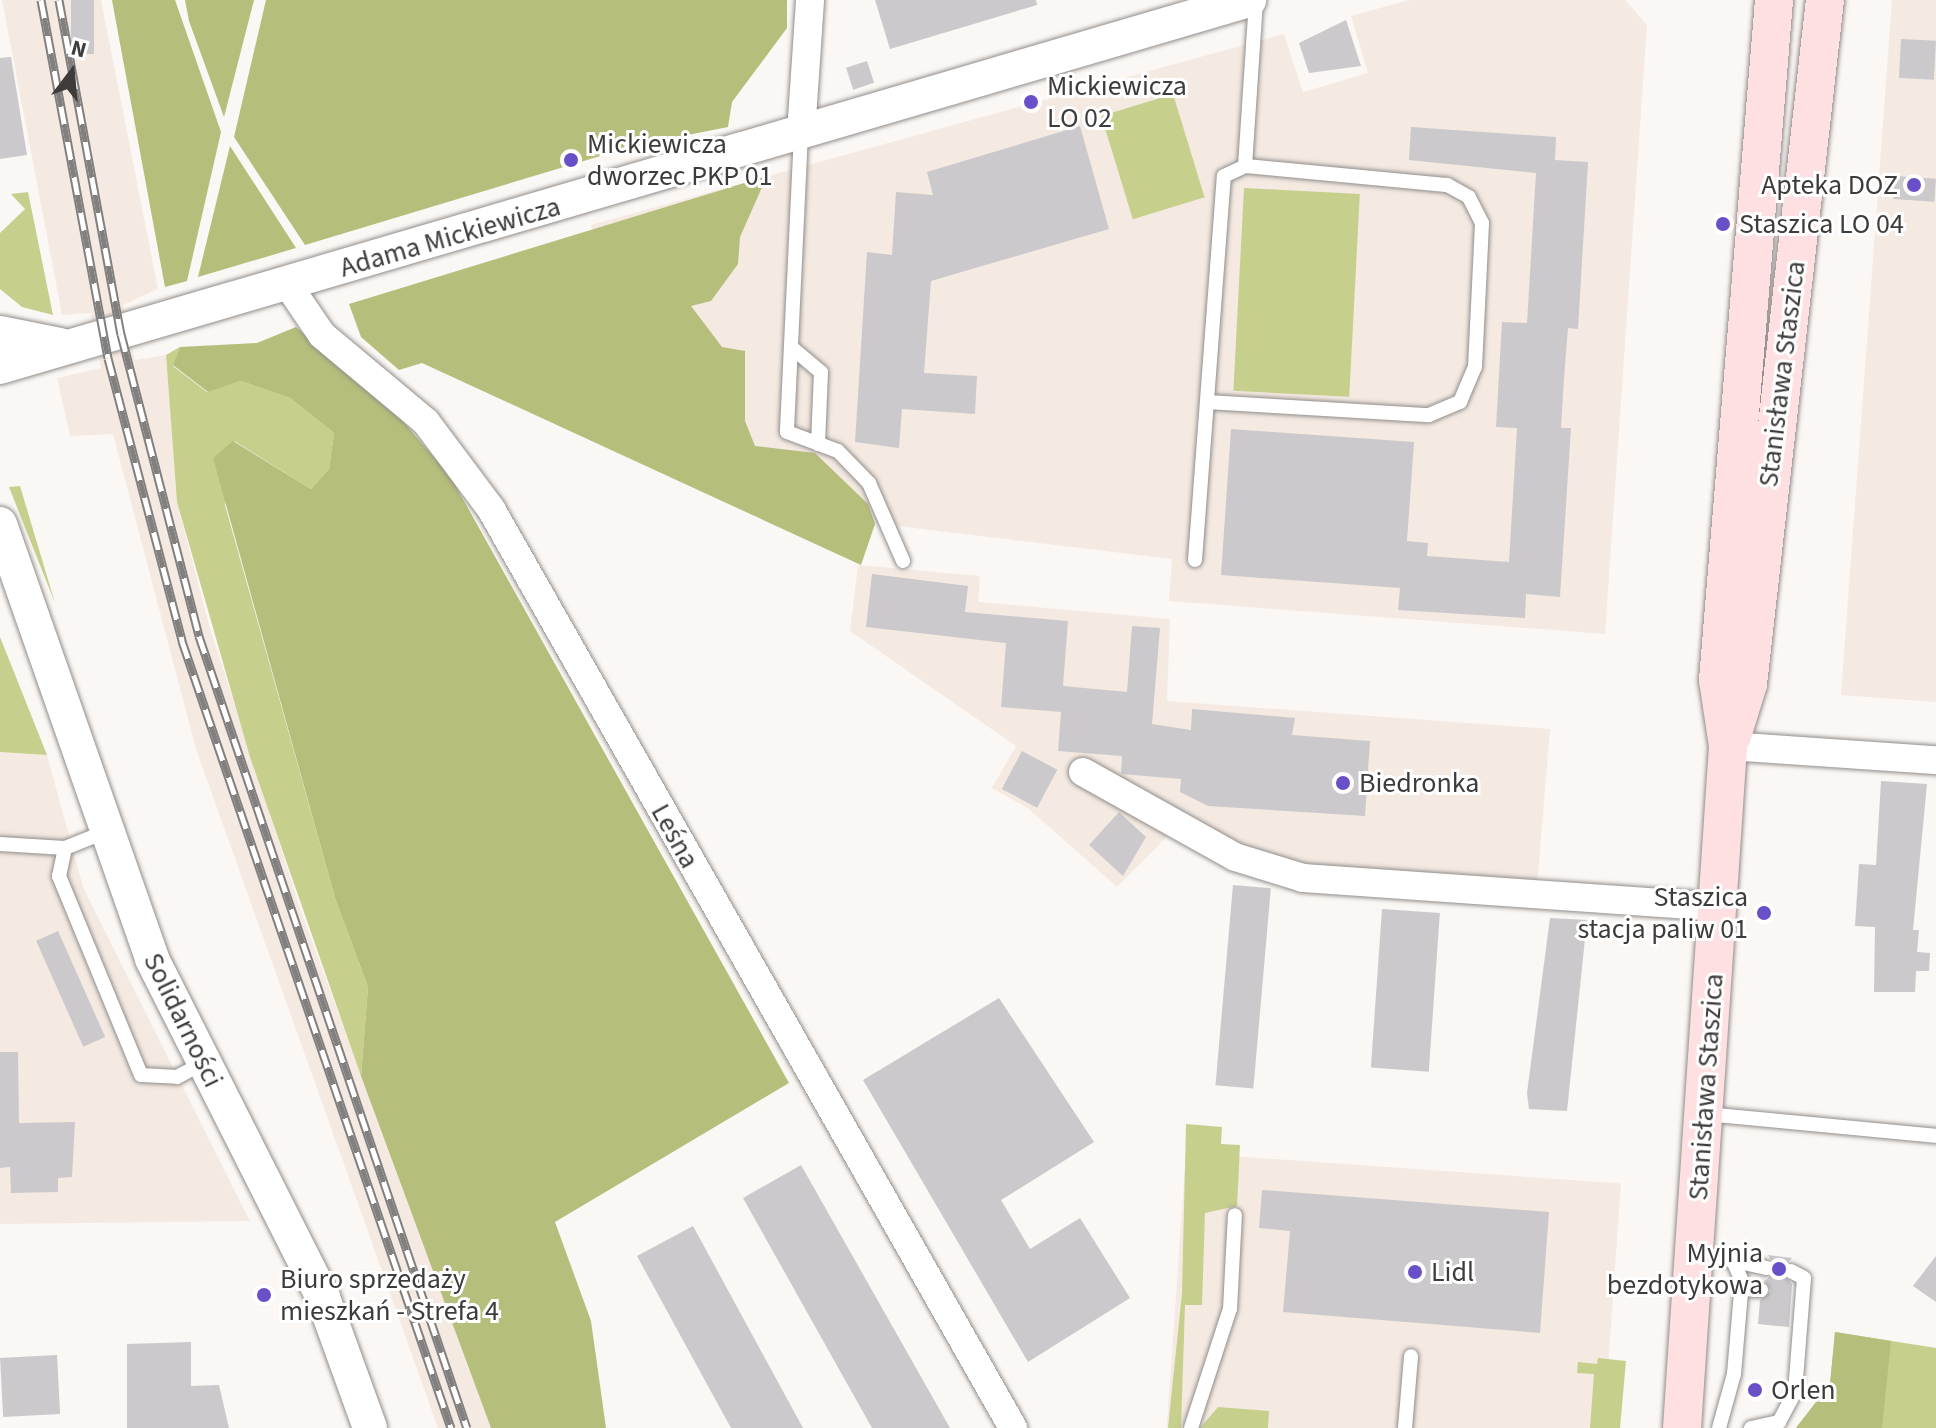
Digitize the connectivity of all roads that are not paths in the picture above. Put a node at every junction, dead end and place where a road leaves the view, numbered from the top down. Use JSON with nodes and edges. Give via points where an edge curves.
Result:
{"nodes":[{"id":1,"x":810,"y":0,"type":"edge"},
{"id":2,"x":1249,"y":0,"type":"edge"},
{"id":3,"x":1256,"y":0,"type":"edge"},
{"id":4,"x":1774,"y":0,"type":"edge"},
{"id":5,"x":1825,"y":0,"type":"edge"},
{"id":6,"x":801,"y":133,"type":"junction"},
{"id":7,"x":1245,"y":166,"type":"junction"},
{"id":8,"x":288,"y":285,"type":"junction"},
{"id":9,"x":0,"y":333,"type":"edge"},
{"id":10,"x":64,"y":346,"type":"junction"},
{"id":11,"x":791,"y":347,"type":"junction"},
{"id":12,"x":0,"y":367,"type":"edge"},
{"id":13,"x":1207,"y":402,"type":"junction"},
{"id":14,"x":818,"y":444,"type":"junction"},
{"id":15,"x":0,"y":524,"type":"edge"},
{"id":16,"x":1195,"y":560,"type":"dead end"},
{"id":17,"x":903,"y":561,"type":"dead end"},
{"id":18,"x":0,"y":562,"type":"edge"},
{"id":19,"x":22,"y":601,"type":"junction"},
{"id":20,"x":1728,"y":746,"type":"junction"},
{"id":21,"x":1936,"y":760,"type":"edge"},
{"id":22,"x":1083,"y":772,"type":"dead end"},
{"id":23,"x":107,"y":830,"type":"junction"},
{"id":24,"x":0,"y":844,"type":"edge"},
{"id":25,"x":65,"y":848,"type":"junction"},
{"id":26,"x":1719,"y":907,"type":"junction"},
{"id":27,"x":203,"y":1063,"type":"junction"},
{"id":28,"x":1705,"y":1114,"type":"junction"},
{"id":29,"x":1936,"y":1136,"type":"edge"},
{"id":30,"x":1235,"y":1215,"type":"dead end"},
{"id":31,"x":1694,"y":1252,"type":"junction"},
{"id":32,"x":1734,"y":1263,"type":"junction"},
{"id":33,"x":1767,"y":1268,"type":"dead end"},
{"id":34,"x":1791,"y":1271,"type":"dead end"},
{"id":35,"x":1741,"y":1289,"type":"junction"},
{"id":36,"x":1761,"y":1290,"type":"dead end"},
{"id":37,"x":1411,"y":1356,"type":"dead end"},
{"id":38,"x":370,"y":1428,"type":"edge"},
{"id":39,"x":1013,"y":1428,"type":"edge"},
{"id":40,"x":1191,"y":1428,"type":"edge"},
{"id":41,"x":1405,"y":1428,"type":"edge"},
{"id":42,"x":1682,"y":1428,"type":"edge"},
{"id":43,"x":1719,"y":1428,"type":"edge"},
{"id":44,"x":1751,"y":1428,"type":"edge"}],
"edges":[{"from":1,"to":6,"type":"street"},
{"from":2,"to":6,"type":"street","name":"Adama Mickiewicza"},
{"from":3,"to":7,"type":"lane"},
{"from":4,"to":20,"type":"main road","name":"Stanisława Staszica","via":[[1718,680]]},
{"from":5,"to":20,"type":"main road","name":"Stanisława Staszica","via":[[1748,684]]},
{"from":6,"to":8,"type":"street","name":"Adama Mickiewicza"},
{"from":6,"to":11,"type":"lane"},
{"from":7,"to":13,"type":"lane","via":[[1224,176]]},
{"from":7,"to":13,"type":"lane","via":[[1447,185],[1469,197],[1482,223],[1475,367],[1460,402],[1429,415]]},
{"from":8,"to":10,"type":"street","name":"Adama Mickiewicza"},
{"from":8,"to":39,"type":"street","name":"Leśna","via":[[322,335],[426,422],[491,509]]},
{"from":9,"to":10,"type":"street","name":"Adama Mickiewicza"},
{"from":10,"to":12,"type":"street","name":"Adama Mickiewicza"},
{"from":11,"to":14,"type":"lane","via":[[821,372]]},
{"from":11,"to":14,"type":"lane","via":[[787,432]]},
{"from":13,"to":16,"type":"lane"},
{"from":14,"to":17,"type":"lane","via":[[838,451],[869,483]]},
{"from":15,"to":19,"type":"street","name":"Solidarności"},
{"from":18,"to":19,"type":"street","name":"Solidarności"},
{"from":19,"to":23,"type":"street","name":"Solidarności"},
{"from":20,"to":21,"type":"street"},
{"from":20,"to":26,"type":"main road","name":"Stanisława Staszica"},
{"from":22,"to":26,"type":"street","via":[[1235,857],[1303,878]]},
{"from":23,"to":25,"type":"lane"},
{"from":23,"to":27,"type":"street","name":"Solidarności","via":[[152,959]]},
{"from":24,"to":25,"type":"lane"},
{"from":25,"to":27,"type":"lane","via":[[59,876],[141,1075],[177,1077]]},
{"from":26,"to":28,"type":"main road","name":"Stanisława Staszica"},
{"from":27,"to":38,"type":"street","name":"Solidarności","via":[[323,1298]]},
{"from":28,"to":29,"type":"lane"},
{"from":28,"to":31,"type":"main road","name":"Stanisława Staszica"},
{"from":30,"to":40,"type":"lane","via":[[1230,1309]]},
{"from":31,"to":32,"type":"lane"},
{"from":31,"to":42,"type":"main road","name":"Stanisława Staszica"},
{"from":32,"to":33,"type":"lane"},
{"from":32,"to":35,"type":"lane"},
{"from":34,"to":44,"type":"lane","via":[[1804,1278],[1797,1294],[1790,1408],[1779,1422]]},
{"from":35,"to":36,"type":"lane"},
{"from":35,"to":43,"type":"lane","via":[[1734,1374]]},
{"from":37,"to":41,"type":"lane"}]}
